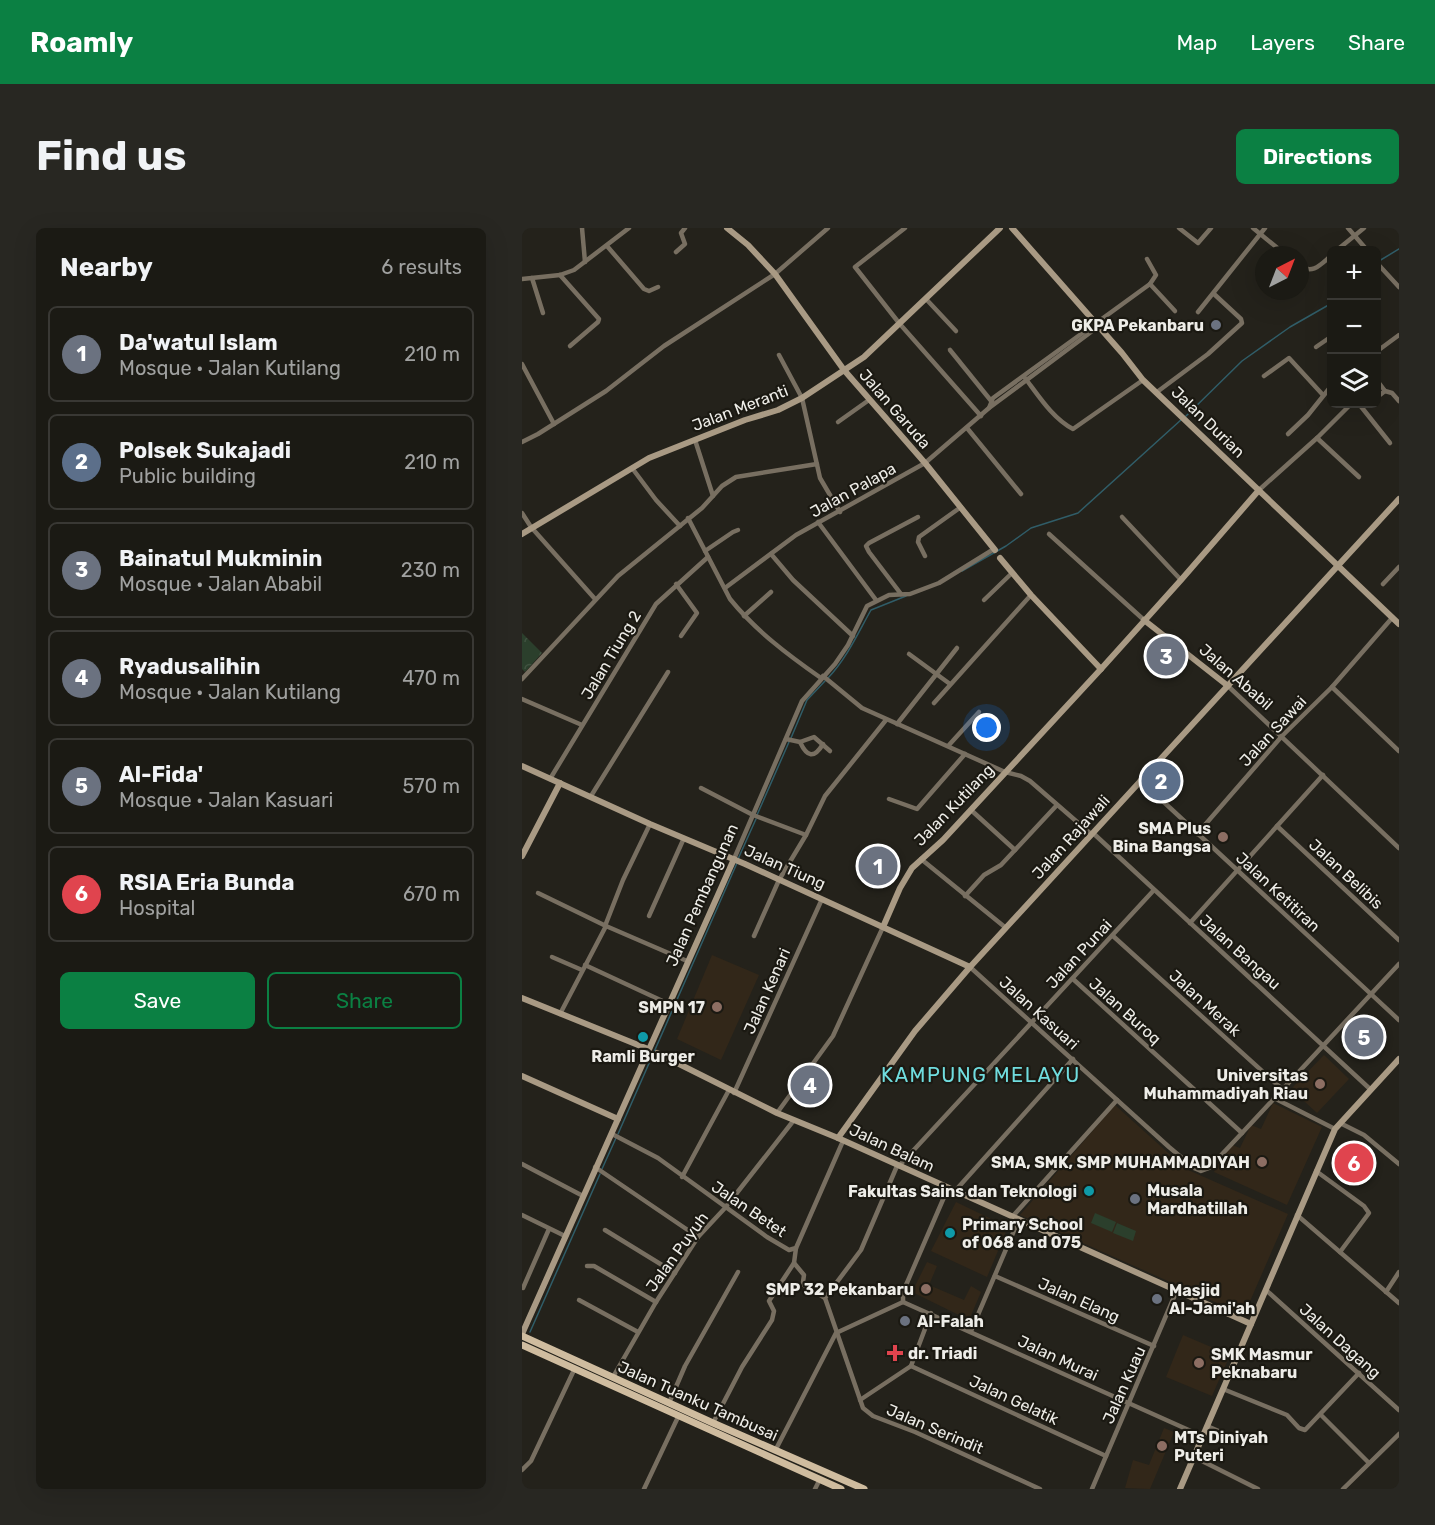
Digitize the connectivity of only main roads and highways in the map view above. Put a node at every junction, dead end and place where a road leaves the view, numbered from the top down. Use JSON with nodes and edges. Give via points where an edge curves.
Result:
{"nodes":[{"id":1,"x":522,"y":1335,"type":"edge"},
{"id":2,"x":522,"y":1345,"type":"edge"},
{"id":3,"x":841,"y":1489,"type":"edge"},
{"id":4,"x":864,"y":1489,"type":"edge"}],
"edges":[{"from":1,"to":4,"type":"main road","name":"Jalan Tuanku Tambusai"},
{"from":2,"to":3,"type":"main road","name":"Jalan Tuanku Tambusai"}]}
